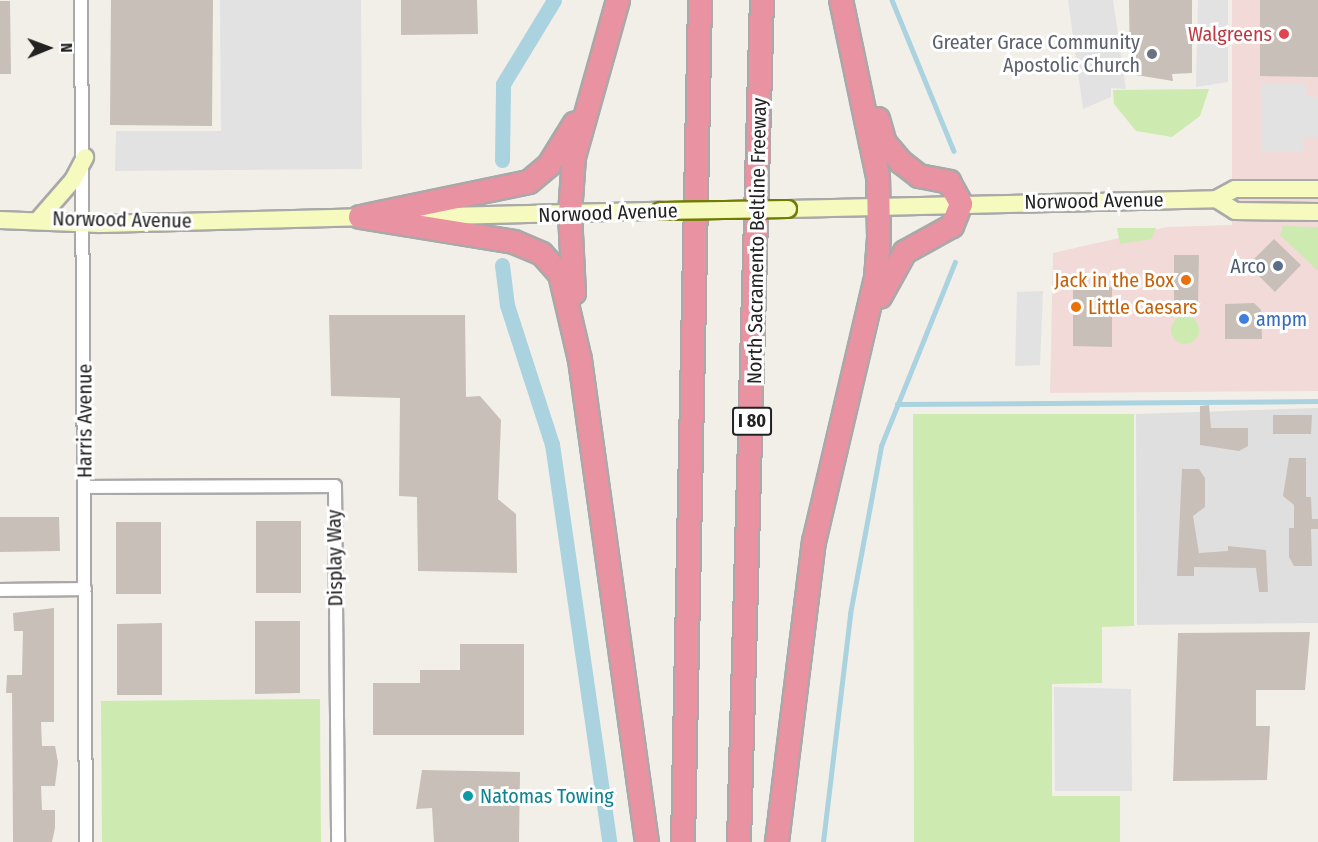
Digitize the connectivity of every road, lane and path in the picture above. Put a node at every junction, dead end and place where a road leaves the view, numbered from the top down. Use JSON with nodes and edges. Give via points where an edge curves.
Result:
{"nodes":[{"id":1,"x":81,"y":0,"type":"edge"},
{"id":2,"x":618,"y":0,"type":"edge"},
{"id":3,"x":700,"y":0,"type":"edge"},
{"id":4,"x":762,"y":0,"type":"edge"},
{"id":5,"x":842,"y":0,"type":"edge"},
{"id":6,"x":586,"y":103,"type":"junction"},
{"id":7,"x":85,"y":157,"type":"junction"},
{"id":8,"x":1318,"y":189,"type":"edge"},
{"id":9,"x":1216,"y":199,"type":"junction"},
{"id":10,"x":961,"y":204,"type":"junction"},
{"id":11,"x":876,"y":207,"type":"junction"},
{"id":12,"x":1318,"y":212,"type":"edge"},
{"id":13,"x":570,"y":214,"type":"junction"},
{"id":14,"x":360,"y":217,"type":"junction"},
{"id":15,"x":39,"y":219,"type":"junction"},
{"id":16,"x":0,"y":220,"type":"edge"},
{"id":17,"x":85,"y":221,"type":"junction"},
{"id":18,"x":580,"y":360,"type":"junction"},
{"id":19,"x":853,"y":363,"type":"junction"},
{"id":20,"x":85,"y":487,"type":"junction"},
{"id":21,"x":85,"y":589,"type":"junction"},
{"id":22,"x":0,"y":590,"type":"edge"},
{"id":23,"x":86,"y":842,"type":"edge"},
{"id":24,"x":338,"y":842,"type":"edge"},
{"id":25,"x":647,"y":842,"type":"edge"},
{"id":26,"x":682,"y":842,"type":"edge"},
{"id":27,"x":739,"y":842,"type":"edge"},
{"id":28,"x":777,"y":842,"type":"edge"}],
"edges":[{"from":1,"to":7,"type":"street","name":"Harris Avenue"},
{"from":2,"to":6,"type":"highway"},
{"from":3,"to":26,"type":"highway"},
{"from":4,"to":27,"type":"highway","name":"North Sacramento Beltline Freeway","number":"I 80"},
{"from":5,"to":10,"type":"highway","via":[[885,143],[919,176],[949,182]]},
{"from":5,"to":11,"type":"highway","via":[[878,177]]},
{"from":6,"to":13,"type":"highway"},
{"from":6,"to":14,"type":"highway","via":[[549,165],[528,182]]},
{"from":7,"to":15,"type":"main road","via":[[73,180]]},
{"from":7,"to":17,"type":"street","name":"Harris Avenue"},
{"from":8,"to":9,"type":"main road","name":"Norwood Avenue","via":[[1235,189]]},
{"from":9,"to":10,"type":"main road","name":"Norwood Avenue"},
{"from":9,"to":12,"type":"main road","name":"Norwood Avenue","via":[[1235,211]]},
{"from":10,"to":11,"type":"main road","name":"Norwood Avenue"},
{"from":10,"to":19,"type":"highway","via":[[952,226],[905,252],[892,272]]},
{"from":11,"to":13,"type":"main road","name":"Norwood Avenue","bridge":true},
{"from":11,"to":19,"type":"highway","via":[[876,278]]},
{"from":13,"to":14,"type":"main road","name":"Norwood Avenue"},
{"from":13,"to":18,"type":"highway"},
{"from":14,"to":17,"type":"main road","name":"Norwood Avenue"},
{"from":14,"to":18,"type":"highway","via":[[514,242],[542,254],[566,288]]},
{"from":15,"to":16,"type":"main road","name":"Norwood Avenue"},
{"from":15,"to":17,"type":"main road","name":"Norwood Avenue"},
{"from":17,"to":20,"type":"street","name":"Harris Avenue"},
{"from":18,"to":25,"type":"highway"},
{"from":19,"to":28,"type":"highway","via":[[814,542]]},
{"from":20,"to":21,"type":"street","name":"Harris Avenue"},
{"from":20,"to":24,"type":"street","name":"Display Way","via":[[335,486]]},
{"from":21,"to":22,"type":"street"},
{"from":21,"to":23,"type":"street","name":"Harris Avenue"}]}
